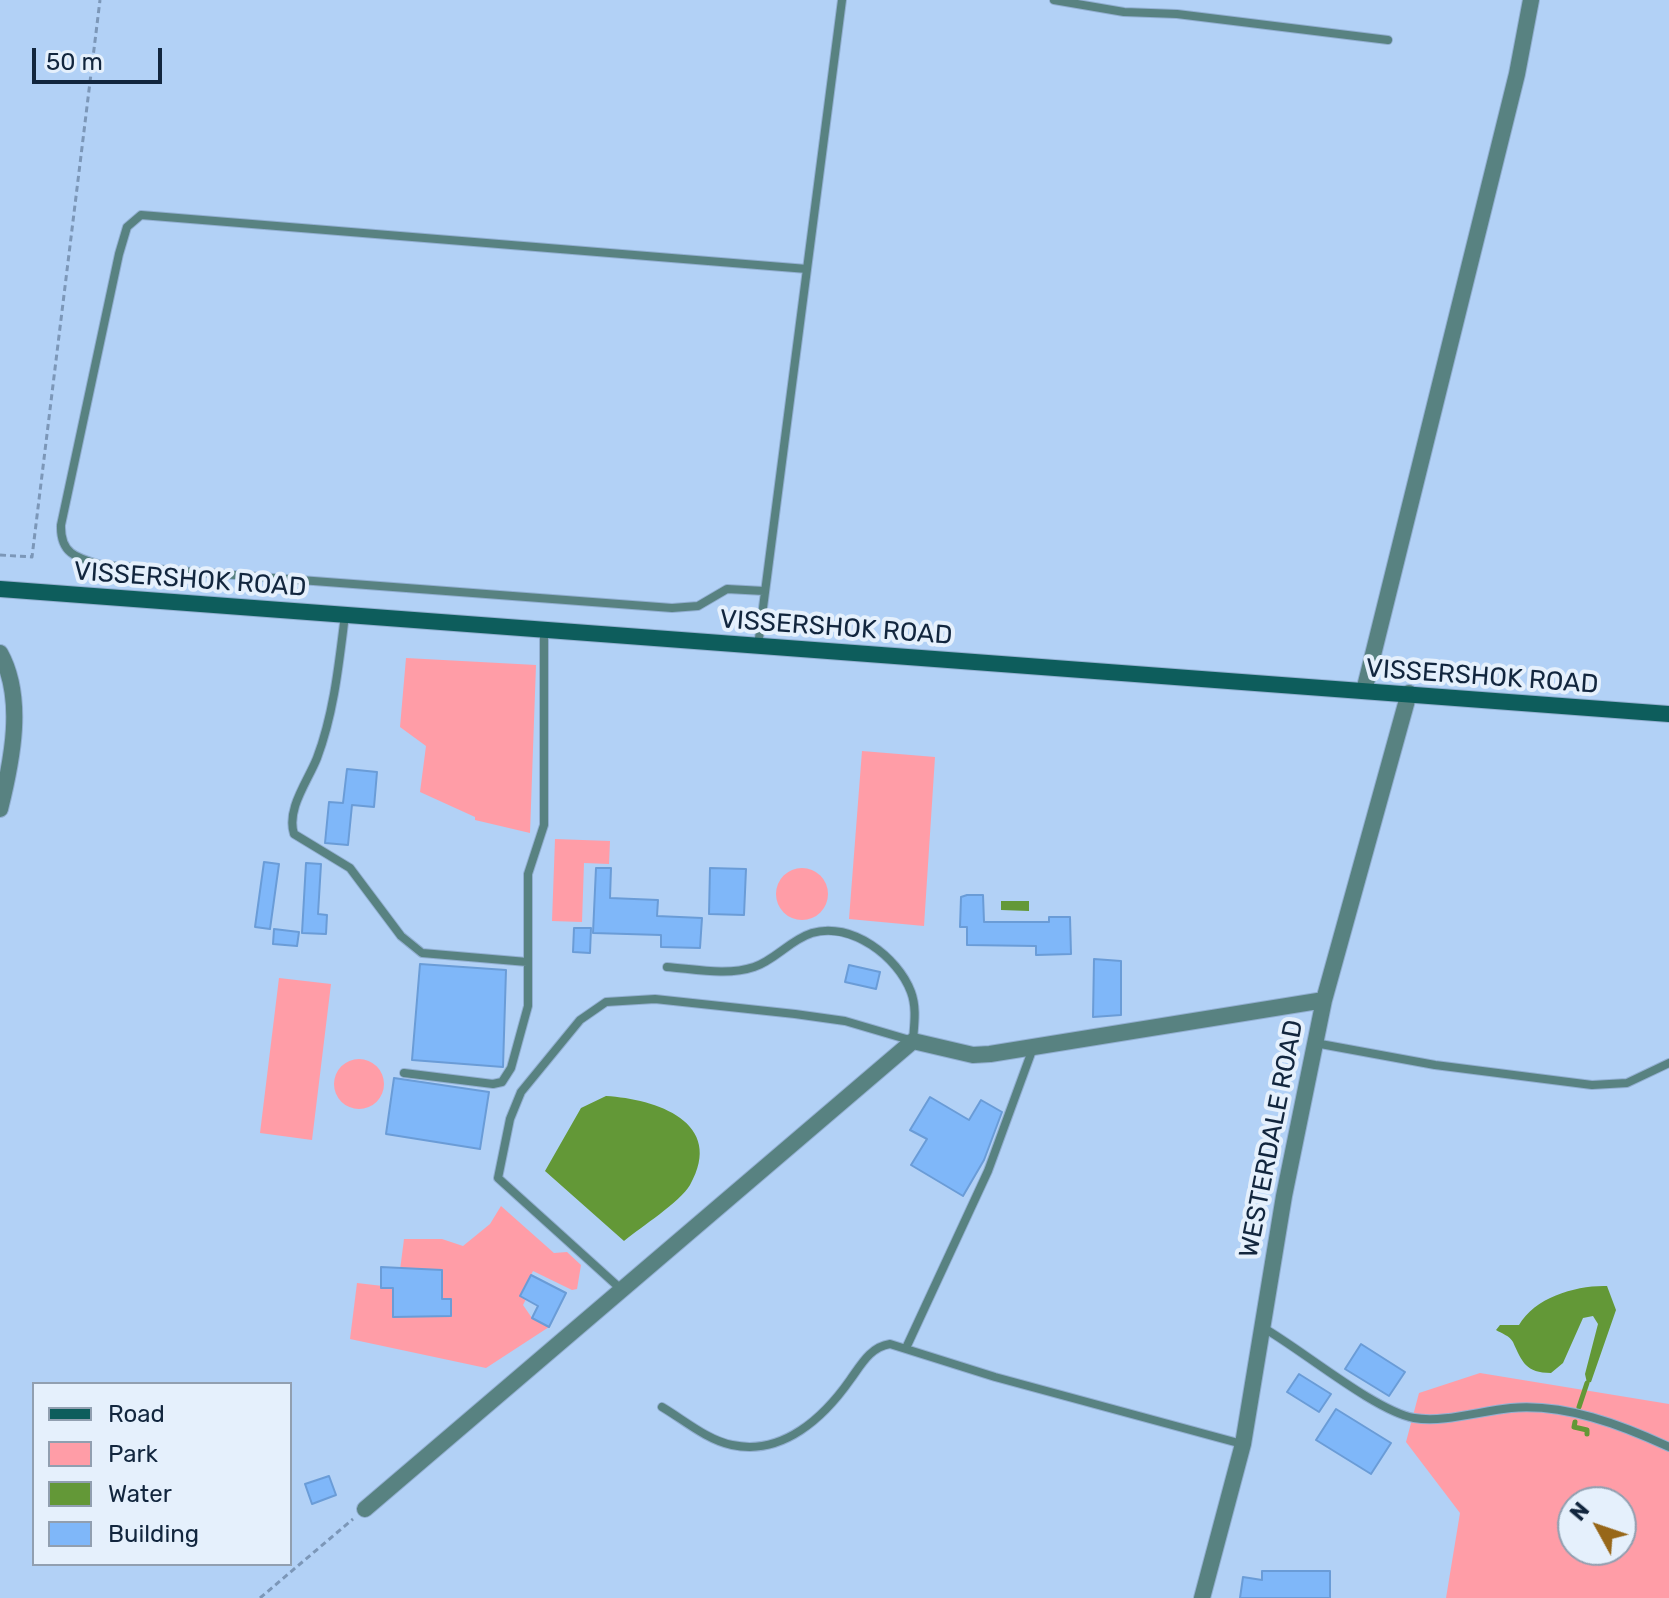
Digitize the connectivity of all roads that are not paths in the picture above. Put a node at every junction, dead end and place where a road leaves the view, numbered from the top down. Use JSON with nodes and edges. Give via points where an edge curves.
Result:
{"nodes":[{"id":1,"x":842,"y":0,"type":"edge"},
{"id":2,"x":1054,"y":0,"type":"edge"},
{"id":3,"x":1531,"y":0,"type":"edge"},
{"id":4,"x":1388,"y":40,"type":"dead end"},
{"id":5,"x":807,"y":269,"type":"junction"},
{"id":6,"x":0,"y":589,"type":"edge"},
{"id":7,"x":764,"y":591,"type":"junction"},
{"id":8,"x":345,"y":615,"type":"junction"},
{"id":9,"x":544,"y":630,"type":"junction"},
{"id":10,"x":758,"y":646,"type":"junction"},
{"id":11,"x":0,"y":653,"type":"edge"},
{"id":12,"x":1364,"y":691,"type":"junction"},
{"id":13,"x":1409,"y":693,"type":"junction"},
{"id":14,"x":1669,"y":714,"type":"edge"},
{"id":15,"x":0,"y":809,"type":"edge"},
{"id":16,"x":527,"y":962,"type":"junction"},
{"id":17,"x":667,"y":967,"type":"dead end"},
{"id":18,"x":1324,"y":1000,"type":"junction"},
{"id":19,"x":913,"y":1041,"type":"junction"},
{"id":20,"x":1315,"y":1043,"type":"junction"},
{"id":21,"x":1033,"y":1048,"type":"junction"},
{"id":22,"x":1669,"y":1063,"type":"edge"},
{"id":23,"x":404,"y":1073,"type":"dead end"},
{"id":24,"x":622,"y":1291,"type":"junction"},
{"id":25,"x":1261,"y":1327,"type":"junction"},
{"id":26,"x":906,"y":1348,"type":"junction"},
{"id":27,"x":662,"y":1407,"type":"dead end"},
{"id":28,"x":1243,"y":1444,"type":"junction"},
{"id":29,"x":1669,"y":1447,"type":"edge"},
{"id":30,"x":365,"y":1509,"type":"road end"},
{"id":31,"x":1202,"y":1598,"type":"edge"}],
"edges":[{"from":1,"to":5,"type":"lane"},
{"from":2,"to":4,"type":"lane"},
{"from":3,"to":12,"type":"street"},
{"from":5,"to":7,"type":"lane"},
{"from":5,"to":7,"type":"lane","via":[[141,215],[127,227],[119,254],[61,525],[69,553],[101,565],[672,608],[698,606],[727,589]]},
{"from":6,"to":8,"type":"main road","name":"VISSERSHOK ROAD"},
{"from":7,"to":10,"type":"lane"},
{"from":8,"to":9,"type":"main road","name":"VISSERSHOK ROAD"},
{"from":8,"to":16,"type":"lane","via":[[328,721],[293,812],[294,834],[350,868],[401,936],[422,953]]},
{"from":9,"to":10,"type":"main road","name":"VISSERSHOK ROAD"},
{"from":9,"to":16,"type":"lane","via":[[544,825],[528,874]]},
{"from":10,"to":12,"type":"main road","name":"VISSERSHOK ROAD"},
{"from":11,"to":15,"type":"street","via":[[12,681],[14,715]]},
{"from":12,"to":13,"type":"main road","name":"VISSERSHOK ROAD"},
{"from":13,"to":14,"type":"main road","name":"VISSERSHOK ROAD"},
{"from":13,"to":18,"type":"street","name":"WESTERDALE ROAD"},
{"from":16,"to":23,"type":"lane","via":[[528,1006],[502,1082]]},
{"from":17,"to":19,"type":"lane","via":[[755,967],[812,933],[845,935],[880,951],[904,978],[914,1002]]},
{"from":18,"to":20,"type":"street","name":"WESTERDALE ROAD"},
{"from":18,"to":21,"type":"street"},
{"from":19,"to":21,"type":"street","via":[[973,1055]]},
{"from":19,"to":24,"type":"street"},
{"from":19,"to":24,"type":"lane","via":[[845,1021],[655,999],[617,999],[590,1010],[521,1092],[498,1178]]},
{"from":20,"to":22,"type":"lane","via":[[1435,1065],[1602,1085],[1627,1083]]},
{"from":20,"to":25,"type":"street","name":"WESTERDALE ROAD"},
{"from":21,"to":26,"type":"lane","via":[[988,1171]]},
{"from":24,"to":30,"type":"street"},
{"from":25,"to":28,"type":"street","name":"WESTERDALE ROAD"},
{"from":25,"to":29,"type":"lane","via":[[1375,1400],[1413,1418],[1516,1407],[1551,1410],[1596,1419]]},
{"from":26,"to":27,"type":"lane","via":[[890,1344],[876,1349],[820,1418],[773,1443],[733,1445]]},
{"from":26,"to":28,"type":"lane"},
{"from":28,"to":31,"type":"street","name":"WESTERDALE ROAD"}]}
